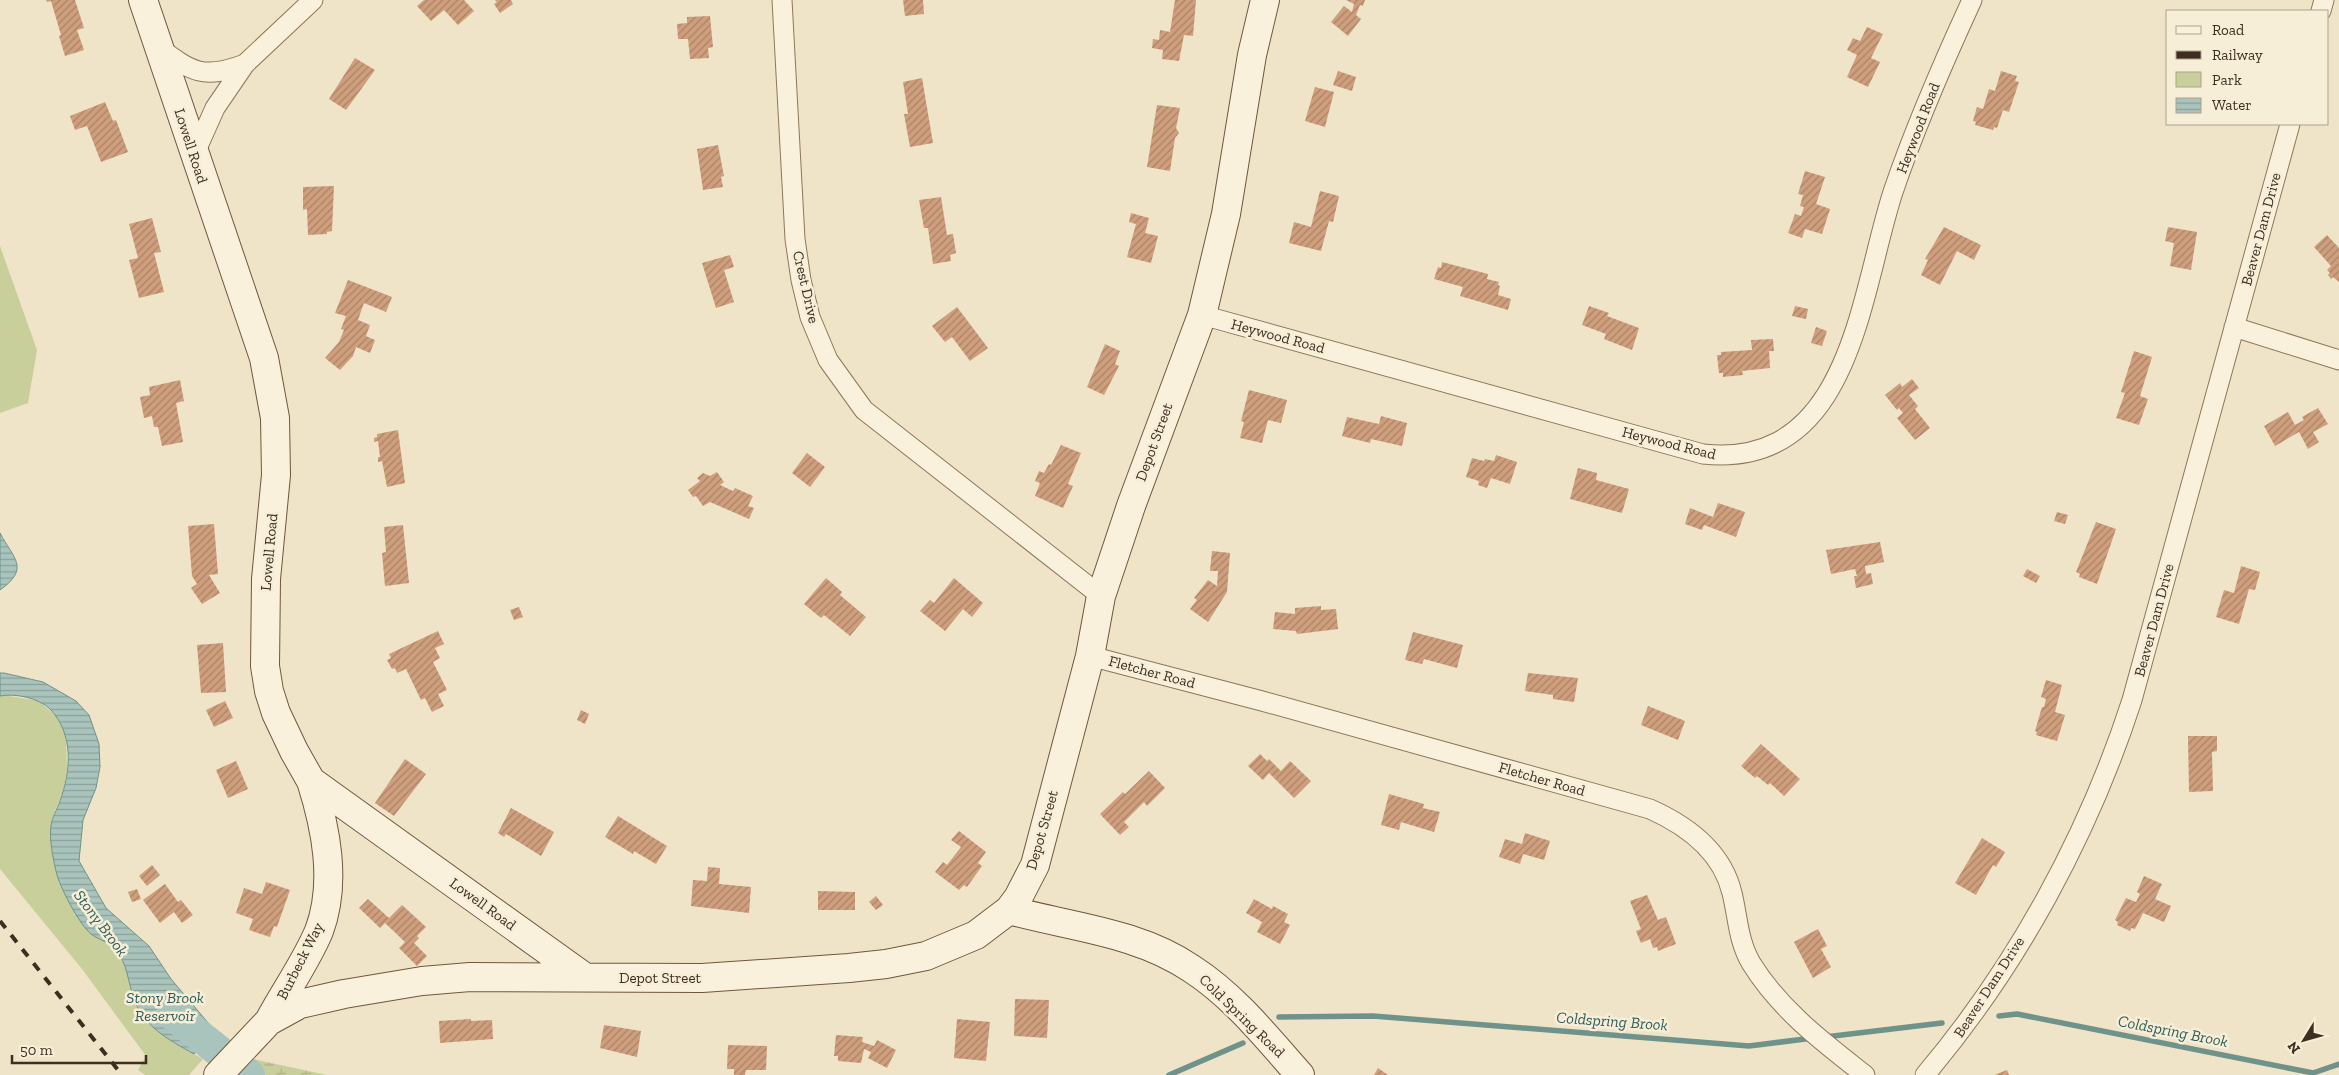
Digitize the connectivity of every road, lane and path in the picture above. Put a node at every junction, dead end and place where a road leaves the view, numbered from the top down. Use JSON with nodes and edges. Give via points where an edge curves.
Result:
{"nodes":[{"id":1,"x":143,"y":0,"type":"edge"},
{"id":2,"x":313,"y":0,"type":"edge"},
{"id":3,"x":782,"y":0,"type":"edge"},
{"id":4,"x":1265,"y":0,"type":"edge"},
{"id":5,"x":1972,"y":0,"type":"edge"},
{"id":6,"x":158,"y":47,"type":"junction"},
{"id":7,"x":245,"y":64,"type":"junction"},
{"id":8,"x":2290,"y":125,"type":"edge"},
{"id":9,"x":194,"y":155,"type":"junction"},
{"id":10,"x":1202,"y":315,"type":"junction"},
{"id":11,"x":2234,"y":327,"type":"junction"},
{"id":12,"x":2339,"y":360,"type":"edge"},
{"id":13,"x":1101,"y":596,"type":"junction"},
{"id":14,"x":1090,"y":656,"type":"junction"},
{"id":15,"x":311,"y":781,"type":"junction"},
{"id":16,"x":1009,"y":910,"type":"junction"},
{"id":17,"x":583,"y":976,"type":"junction"},
{"id":18,"x":269,"y":1021,"type":"junction"},
{"id":19,"x":218,"y":1075,"type":"edge"},
{"id":20,"x":1300,"y":1075,"type":"edge"},
{"id":21,"x":1865,"y":1075,"type":"edge"},
{"id":22,"x":1925,"y":1075,"type":"edge"}],
"edges":[{"from":1,"to":6,"type":"main road","name":"Lowell Road"},
{"from":2,"to":7,"type":"street"},
{"from":3,"to":13,"type":"street","name":"Crest Drive","via":[[794,239],[810,317],[828,360],[864,410]]},
{"from":4,"to":10,"type":"main road","name":"Depot Street","via":[[1252,55],[1226,214]]},
{"from":5,"to":10,"type":"street","name":"Heywood Road","via":[[1900,172],[1857,328],[1842,367],[1811,416],[1788,437],[1773,445],[1739,454],[1703,454]]},
{"from":6,"to":7,"type":"street","via":[[196,71],[219,73]]},
{"from":6,"to":9,"type":"main road","name":"Lowell Road"},
{"from":7,"to":9,"type":"street","via":[[215,108]]},
{"from":8,"to":11,"type":"street","name":"Beaver Dam Drive"},
{"from":9,"to":15,"type":"main road","name":"Lowell Road","via":[[264,358],[275,418],[276,475],[266,580],[265,666],[276,713]]},
{"from":10,"to":13,"type":"main road","name":"Depot Street","via":[[1130,506]]},
{"from":11,"to":12,"type":"street"},
{"from":11,"to":22,"type":"street","name":"Beaver Dam Drive","via":[[2132,700],[2098,794],[2068,858],[2018,946],[1978,1009]]},
{"from":13,"to":14,"type":"main road","name":"Depot Street"},
{"from":14,"to":16,"type":"main road","name":"Depot Street","via":[[1035,865]]},
{"from":14,"to":21,"type":"street","name":"Fletcher Road","via":[[1650,809],[1676,821],[1706,844],[1721,863],[1732,893],[1743,944],[1763,982],[1802,1025]]},
{"from":15,"to":17,"type":"main road","name":"Lowell Road"},
{"from":15,"to":18,"type":"main road","name":"Burbeck Way","via":[[327,850],[329,876],[326,901],[312,945]]},
{"from":16,"to":17,"type":"main road","name":"Depot Street","via":[[976,935],[926,956],[886,964],[702,978]]},
{"from":16,"to":20,"type":"main road","name":"Cold Spring Road","via":[[1087,927],[1164,953],[1191,968],[1224,994]]},
{"from":17,"to":18,"type":"main road","name":"Depot Street","via":[[470,977],[422,981],[306,1003]]},
{"from":18,"to":19,"type":"main road","name":"Depot Street"}]}
